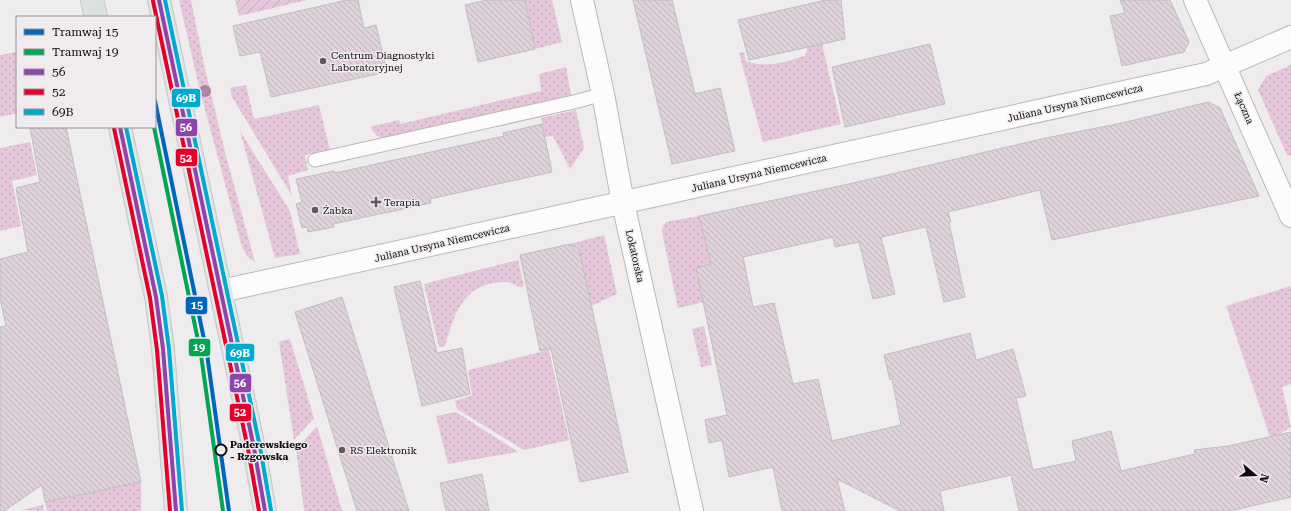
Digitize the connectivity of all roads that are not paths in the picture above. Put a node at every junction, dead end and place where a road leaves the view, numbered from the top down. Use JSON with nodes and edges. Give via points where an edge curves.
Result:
{"nodes":[{"id":1,"x":92,"y":0,"type":"edge"},
{"id":2,"x":159,"y":0,"type":"edge"},
{"id":3,"x":582,"y":0,"type":"edge"},
{"id":4,"x":1195,"y":0,"type":"edge"},
{"id":5,"x":96,"y":16,"type":"edge"},
{"id":6,"x":1291,"y":38,"type":"edge"},
{"id":7,"x":1225,"y":66,"type":"junction"},
{"id":8,"x":603,"y":94,"type":"junction"},
{"id":9,"x":120,"y":128,"type":"edge"},
{"id":10,"x":315,"y":160,"type":"dead end"},
{"id":11,"x":624,"y":202,"type":"junction"},
{"id":12,"x":1291,"y":216,"type":"edge"},
{"id":13,"x":221,"y":291,"type":"junction"},
{"id":14,"x":176,"y":511,"type":"edge"},
{"id":15,"x":265,"y":511,"type":"edge"},
{"id":16,"x":692,"y":511,"type":"edge"}],
"edges":[{"from":1,"to":5,"type":"main road"},
{"from":2,"to":13,"type":"main road"},
{"from":3,"to":8,"type":"street","name":"Lokatorska"},
{"from":4,"to":7,"type":"street","name":"Łączna"},
{"from":6,"to":7,"type":"street","name":"Juliana Ursyna Niemcewicza"},
{"from":7,"to":11,"type":"street","name":"Juliana Ursyna Niemcewicza","via":[[1198,75]]},
{"from":7,"to":12,"type":"street","name":"Łączna"},
{"from":8,"to":10,"type":"lane"},
{"from":8,"to":11,"type":"street","name":"Lokatorska"},
{"from":9,"to":14,"type":"main road","via":[[156,297],[164,349]]},
{"from":11,"to":13,"type":"street","name":"Juliana Ursyna Niemcewicza"},
{"from":11,"to":16,"type":"street","name":"Lokatorska"},
{"from":13,"to":15,"type":"main road"}]}
